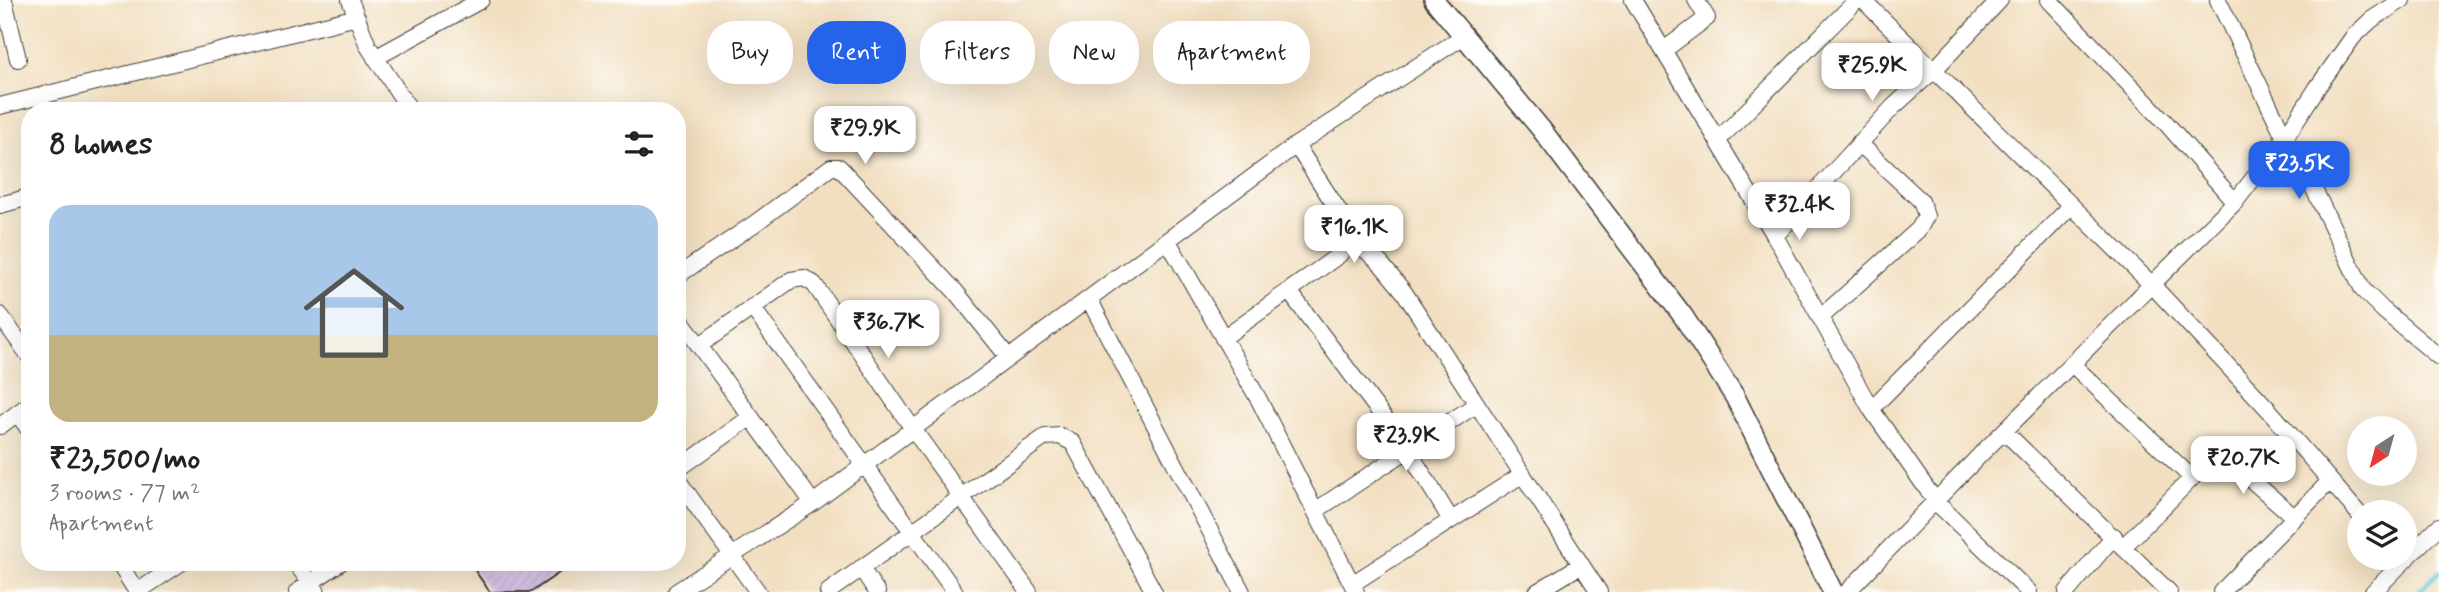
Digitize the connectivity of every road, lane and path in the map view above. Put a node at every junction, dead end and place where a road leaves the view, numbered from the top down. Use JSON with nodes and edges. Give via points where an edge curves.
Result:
{"nodes":[{"id":1,"x":4,"y":0,"type":"edge"},
{"id":2,"x":350,"y":0,"type":"edge"},
{"id":3,"x":481,"y":0,"type":"edge"},
{"id":4,"x":1434,"y":0,"type":"edge"},
{"id":5,"x":1633,"y":0,"type":"edge"},
{"id":6,"x":1696,"y":0,"type":"edge"},
{"id":7,"x":1857,"y":0,"type":"edge"},
{"id":8,"x":1863,"y":0,"type":"edge"},
{"id":9,"x":2000,"y":0,"type":"edge"},
{"id":10,"x":2049,"y":0,"type":"edge"},
{"id":11,"x":2218,"y":0,"type":"edge"},
{"id":12,"x":2402,"y":0,"type":"edge"},
{"id":13,"x":357,"y":17,"type":"junction"},
{"id":14,"x":1464,"y":36,"type":"junction"},
{"id":15,"x":1664,"y":50,"type":"junction"},
{"id":16,"x":375,"y":58,"type":"junction"},
{"id":17,"x":18,"y":59,"type":"dead end"},
{"id":18,"x":1934,"y":70,"type":"junction"},
{"id":19,"x":405,"y":102,"type":"edge"},
{"id":20,"x":0,"y":106,"type":"edge"},
{"id":21,"x":2285,"y":138,"type":"junction"},
{"id":22,"x":1718,"y":140,"type":"junction"},
{"id":23,"x":1859,"y":143,"type":"junction"},
{"id":24,"x":1296,"y":145,"type":"junction"},
{"id":25,"x":21,"y":199,"type":"edge"},
{"id":26,"x":2235,"y":202,"type":"junction"},
{"id":27,"x":0,"y":205,"type":"edge"},
{"id":28,"x":2071,"y":206,"type":"junction"},
{"id":29,"x":1349,"y":235,"type":"junction"},
{"id":30,"x":1775,"y":236,"type":"junction"},
{"id":31,"x":1168,"y":241,"type":"junction"},
{"id":32,"x":686,"y":270,"type":"edge"},
{"id":33,"x":2152,"y":285,"type":"junction"},
{"id":34,"x":1289,"y":291,"type":"junction"},
{"id":35,"x":1089,"y":299,"type":"junction"},
{"id":36,"x":752,"y":307,"type":"junction"},
{"id":37,"x":0,"y":315,"type":"edge"},
{"id":38,"x":1820,"y":318,"type":"junction"},
{"id":39,"x":686,"y":327,"type":"edge"},
{"id":40,"x":1223,"y":338,"type":"junction"},
{"id":41,"x":21,"y":344,"type":"edge"},
{"id":42,"x":700,"y":345,"type":"junction"},
{"id":43,"x":2439,"y":357,"type":"edge"},
{"id":44,"x":1009,"y":358,"type":"junction"},
{"id":45,"x":2073,"y":365,"type":"junction"},
{"id":46,"x":1477,"y":404,"type":"junction"},
{"id":47,"x":21,"y":409,"type":"edge"},
{"id":48,"x":1871,"y":409,"type":"junction"},
{"id":49,"x":751,"y":417,"type":"junction"},
{"id":50,"x":0,"y":425,"type":"edge"},
{"id":51,"x":913,"y":429,"type":"junction"},
{"id":52,"x":2004,"y":431,"type":"junction"},
{"id":53,"x":1408,"y":450,"type":"junction"},
{"id":54,"x":686,"y":464,"type":"edge"},
{"id":55,"x":864,"y":465,"type":"junction"},
{"id":56,"x":1523,"y":474,"type":"junction"},
{"id":57,"x":2192,"y":478,"type":"junction"},
{"id":58,"x":2329,"y":482,"type":"junction"},
{"id":59,"x":686,"y":492,"type":"edge"},
{"id":60,"x":960,"y":497,"type":"junction"},
{"id":61,"x":2347,"y":501,"type":"edge"},
{"id":62,"x":1936,"y":502,"type":"junction"},
{"id":63,"x":813,"y":503,"type":"junction"},
{"id":64,"x":1315,"y":511,"type":"junction"},
{"id":65,"x":2294,"y":517,"type":"junction"},
{"id":66,"x":1451,"y":520,"type":"junction"},
{"id":67,"x":2439,"y":526,"type":"edge"},
{"id":68,"x":912,"y":532,"type":"junction"},
{"id":69,"x":2119,"y":541,"type":"junction"},
{"id":70,"x":2417,"y":547,"type":"edge"},
{"id":71,"x":732,"y":556,"type":"junction"},
{"id":72,"x":1581,"y":565,"type":"junction"},
{"id":73,"x":861,"y":568,"type":"junction"},
{"id":74,"x":2394,"y":570,"type":"edge"},
{"id":75,"x":124,"y":571,"type":"edge"},
{"id":76,"x":168,"y":571,"type":"edge"},
{"id":77,"x":299,"y":571,"type":"edge"},
{"id":78,"x":330,"y":571,"type":"edge"},
{"id":79,"x":1354,"y":588,"type":"edge"},
{"id":80,"x":308,"y":589,"type":"edge"},
{"id":81,"x":676,"y":592,"type":"edge"},
{"id":82,"x":758,"y":592,"type":"edge"},
{"id":83,"x":828,"y":592,"type":"edge"},
{"id":84,"x":877,"y":592,"type":"edge"},
{"id":85,"x":955,"y":592,"type":"edge"},
{"id":86,"x":1030,"y":592,"type":"edge"},
{"id":87,"x":1154,"y":592,"type":"edge"},
{"id":88,"x":1242,"y":592,"type":"edge"},
{"id":89,"x":1536,"y":592,"type":"edge"},
{"id":90,"x":1599,"y":592,"type":"edge"},
{"id":91,"x":1833,"y":592,"type":"edge"},
{"id":92,"x":1847,"y":592,"type":"edge"},
{"id":93,"x":2029,"y":592,"type":"edge"},
{"id":94,"x":2067,"y":592,"type":"edge"},
{"id":95,"x":2169,"y":592,"type":"edge"},
{"id":96,"x":2221,"y":592,"type":"edge"},
{"id":97,"x":2374,"y":592,"type":"edge"}],
"edges":[{"from":1,"to":17,"type":"street"},
{"from":2,"to":13,"type":"street"},
{"from":3,"to":16,"type":"street"},
{"from":4,"to":14,"type":"street"},
{"from":5,"to":15,"type":"street"},
{"from":6,"to":15,"type":"street","via":[[1707,18]]},
{"from":7,"to":22,"type":"street"},
{"from":8,"to":18,"type":"street"},
{"from":9,"to":18,"type":"street"},
{"from":10,"to":26,"type":"street"},
{"from":11,"to":21,"type":"street"},
{"from":12,"to":21,"type":"street","via":[[2353,37]]},
{"from":13,"to":16,"type":"street"},
{"from":13,"to":20,"type":"street"},
{"from":14,"to":24,"type":"street"},
{"from":14,"to":91,"type":"street","via":[[1683,316],[1735,397]]},
{"from":15,"to":22,"type":"street"},
{"from":16,"to":19,"type":"street"},
{"from":18,"to":23,"type":"street"},
{"from":18,"to":28,"type":"street"},
{"from":21,"to":26,"type":"street"},
{"from":21,"to":43,"type":"street","via":[[2363,290]]},
{"from":22,"to":30,"type":"street"},
{"from":23,"to":30,"type":"street"},
{"from":23,"to":38,"type":"street","via":[[1921,201],[1926,216],[1919,229]]},
{"from":24,"to":29,"type":"street","via":[[1346,222]]},
{"from":24,"to":31,"type":"street"},
{"from":25,"to":27,"type":"street"},
{"from":26,"to":33,"type":"street"},
{"from":28,"to":33,"type":"street"},
{"from":28,"to":48,"type":"street"},
{"from":29,"to":34,"type":"street","via":[[1339,255]]},
{"from":29,"to":46,"type":"street","via":[[1404,292]]},
{"from":30,"to":38,"type":"street"},
{"from":31,"to":35,"type":"street"},
{"from":31,"to":40,"type":"street"},
{"from":32,"to":44,"type":"street","via":[[831,167],[839,167],[956,291]]},
{"from":33,"to":45,"type":"street"},
{"from":33,"to":58,"type":"street"},
{"from":34,"to":40,"type":"street"},
{"from":34,"to":53,"type":"street"},
{"from":35,"to":44,"type":"street"},
{"from":35,"to":88,"type":"street"},
{"from":36,"to":42,"type":"street"},
{"from":36,"to":51,"type":"street","via":[[791,280],[804,278],[814,284]]},
{"from":36,"to":55,"type":"street"},
{"from":37,"to":41,"type":"street"},
{"from":38,"to":48,"type":"street"},
{"from":39,"to":42,"type":"street"},
{"from":40,"to":64,"type":"street"},
{"from":42,"to":49,"type":"street"},
{"from":44,"to":51,"type":"street"},
{"from":45,"to":52,"type":"street"},
{"from":45,"to":57,"type":"street"},
{"from":46,"to":53,"type":"street"},
{"from":46,"to":56,"type":"street"},
{"from":47,"to":50,"type":"street"},
{"from":48,"to":62,"type":"street"},
{"from":49,"to":54,"type":"street"},
{"from":49,"to":63,"type":"street"},
{"from":51,"to":55,"type":"street"},
{"from":51,"to":60,"type":"street"},
{"from":52,"to":62,"type":"street"},
{"from":52,"to":69,"type":"street"},
{"from":53,"to":64,"type":"street"},
{"from":53,"to":66,"type":"street"},
{"from":55,"to":63,"type":"street"},
{"from":55,"to":68,"type":"street"},
{"from":56,"to":66,"type":"street"},
{"from":56,"to":72,"type":"street"},
{"from":57,"to":65,"type":"street","via":[[2213,457],[2224,456]]},
{"from":57,"to":69,"type":"street"},
{"from":58,"to":61,"type":"street"},
{"from":58,"to":65,"type":"street"},
{"from":59,"to":71,"type":"street"},
{"from":60,"to":68,"type":"street"},
{"from":60,"to":86,"type":"street"},
{"from":60,"to":87,"type":"street","via":[[1045,437],[1059,436],[1073,443]]},
{"from":62,"to":92,"type":"street"},
{"from":62,"to":93,"type":"street"},
{"from":63,"to":71,"type":"street"},
{"from":64,"to":79,"type":"street"},
{"from":65,"to":96,"type":"street"},
{"from":66,"to":79,"type":"street"},
{"from":67,"to":70,"type":"street"},
{"from":68,"to":73,"type":"street"},
{"from":68,"to":85,"type":"street"},
{"from":69,"to":94,"type":"street"},
{"from":69,"to":95,"type":"street"},
{"from":71,"to":81,"type":"street"},
{"from":71,"to":82,"type":"street"},
{"from":72,"to":89,"type":"street"},
{"from":72,"to":90,"type":"street"},
{"from":73,"to":83,"type":"street"},
{"from":73,"to":84,"type":"street"},
{"from":74,"to":97,"type":"street"},
{"from":75,"to":76,"type":"street","via":[[137,592]]},
{"from":77,"to":80,"type":"street"},
{"from":78,"to":80,"type":"street"}]}
